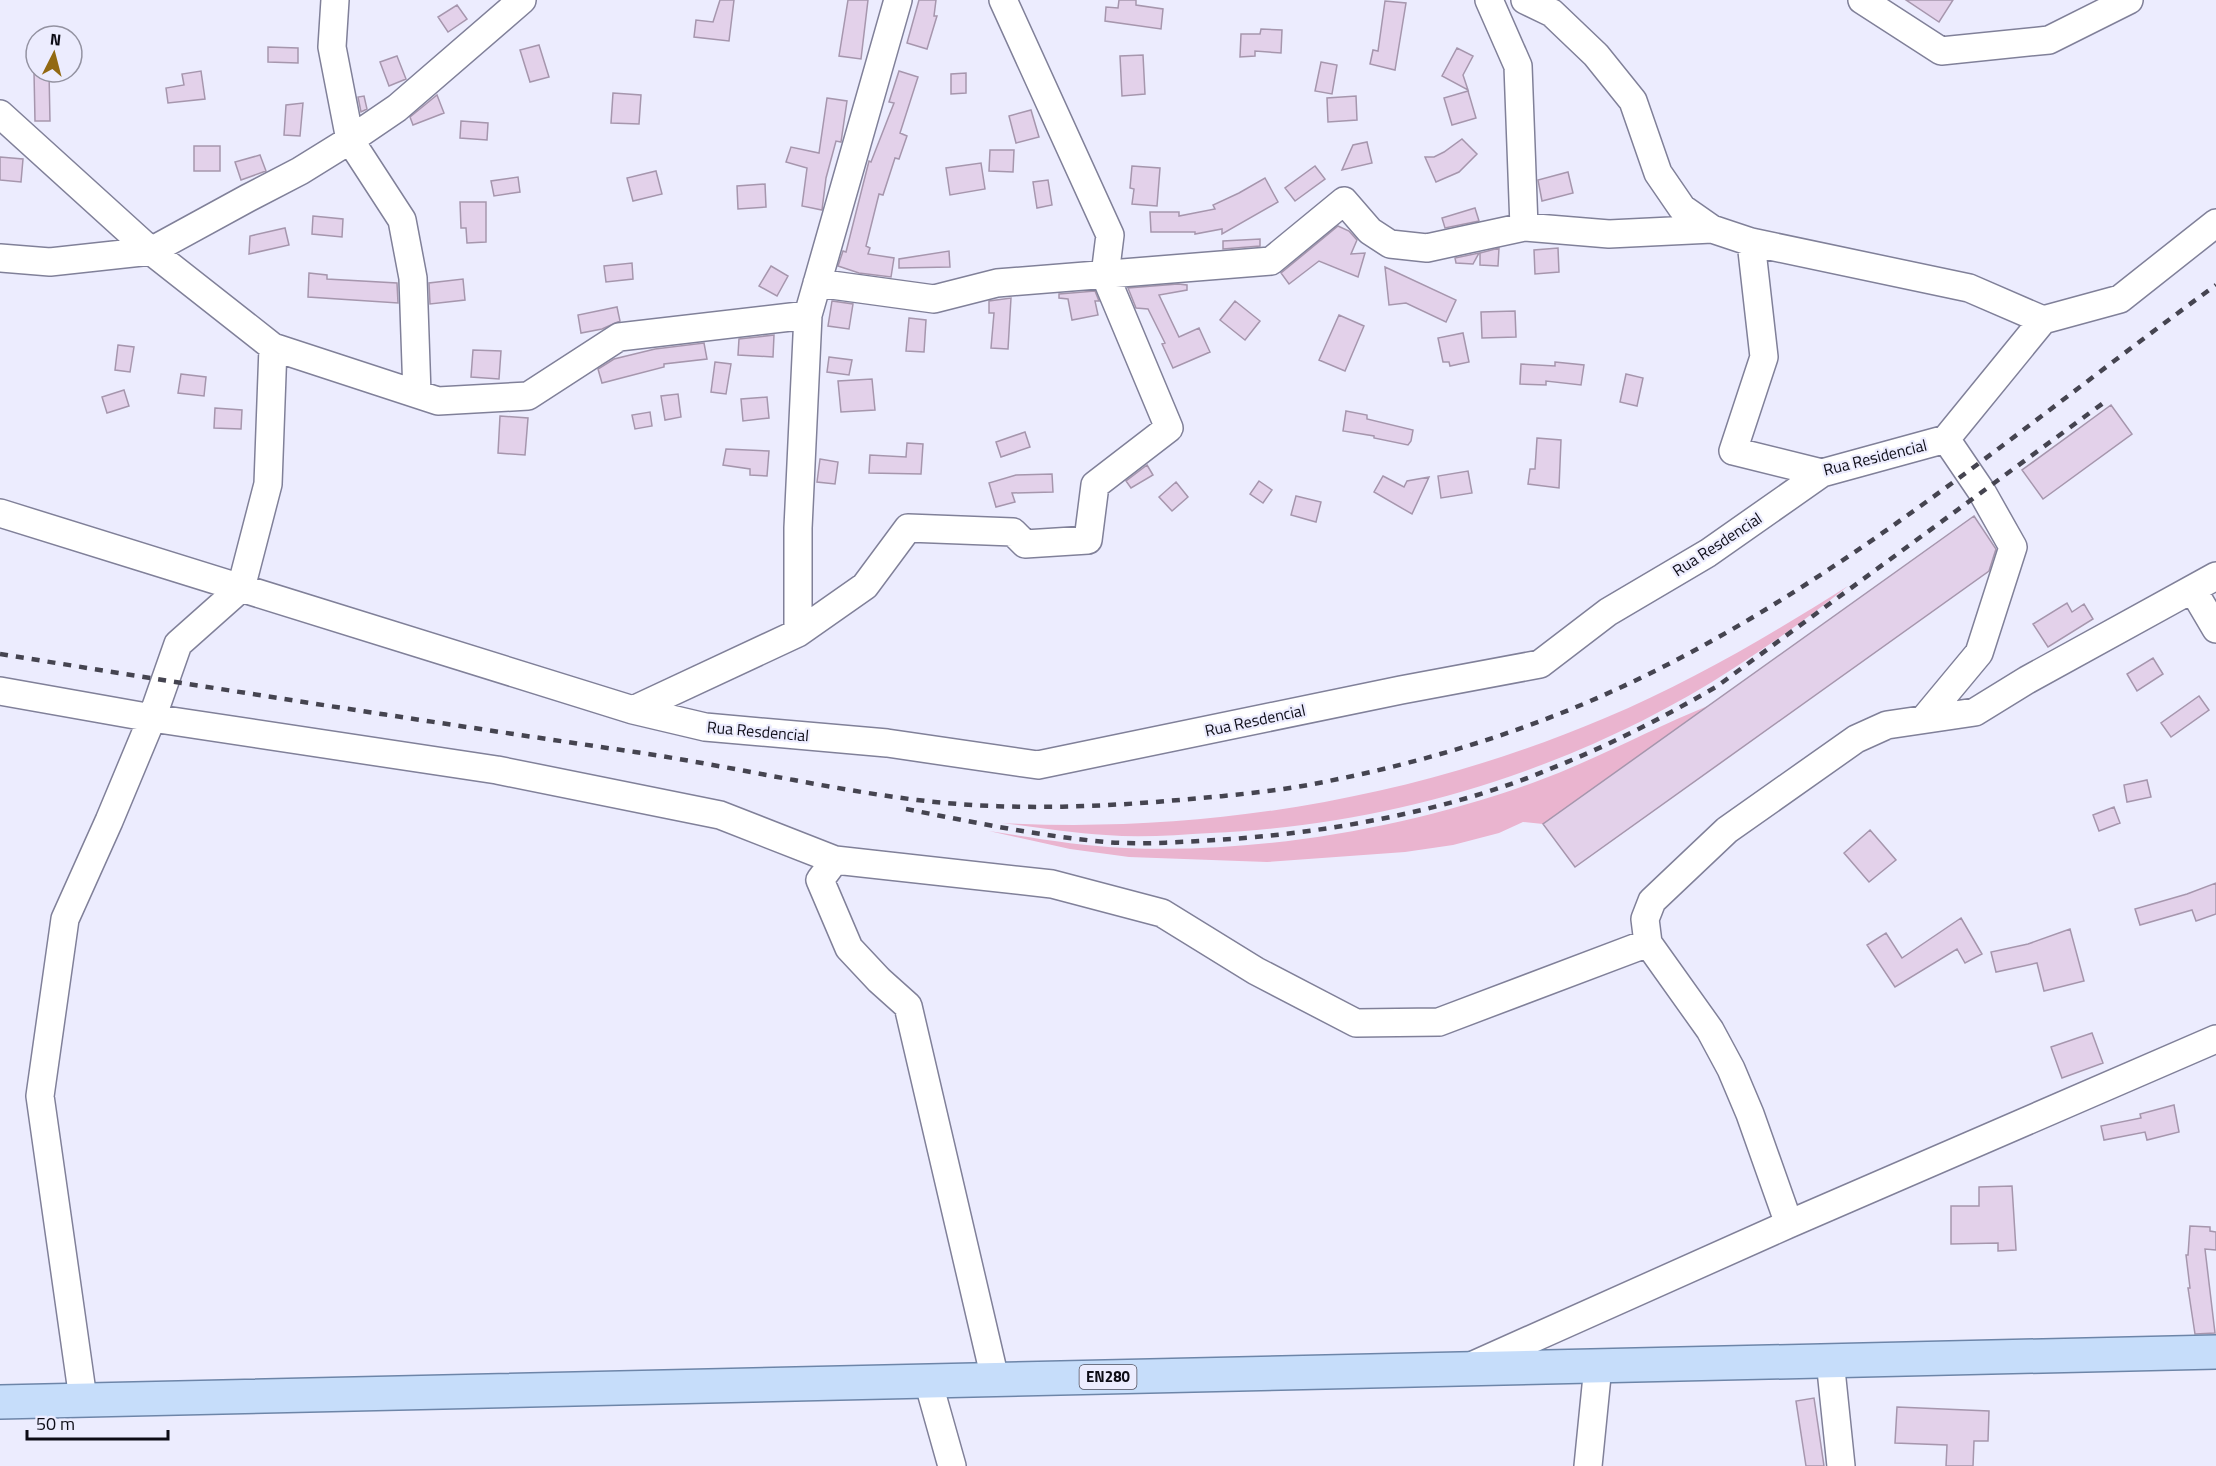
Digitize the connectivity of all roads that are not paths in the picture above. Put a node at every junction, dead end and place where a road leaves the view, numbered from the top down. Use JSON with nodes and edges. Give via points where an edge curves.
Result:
{"nodes":[{"id":1,"x":335,"y":0,"type":"edge"},
{"id":2,"x":522,"y":0,"type":"edge"},
{"id":3,"x":898,"y":0,"type":"edge"},
{"id":4,"x":1003,"y":0,"type":"edge"},
{"id":5,"x":1489,"y":0,"type":"edge"},
{"id":6,"x":1525,"y":0,"type":"edge"},
{"id":7,"x":1862,"y":0,"type":"edge"},
{"id":8,"x":2129,"y":0,"type":"edge"},
{"id":9,"x":0,"y":114,"type":"edge"},
{"id":10,"x":350,"y":140,"type":"junction"},
{"id":11,"x":2216,"y":223,"type":"edge"},
{"id":12,"x":1524,"y":227,"type":"junction"},
{"id":13,"x":1712,"y":229,"type":"junction"},
{"id":14,"x":1751,"y":242,"type":"junction"},
{"id":15,"x":151,"y":251,"type":"junction"},
{"id":16,"x":0,"y":258,"type":"edge"},
{"id":17,"x":1105,"y":275,"type":"junction"},
{"id":18,"x":817,"y":283,"type":"junction"},
{"id":19,"x":808,"y":315,"type":"junction"},
{"id":20,"x":2043,"y":320,"type":"junction"},
{"id":21,"x":273,"y":346,"type":"junction"},
{"id":22,"x":417,"y":394,"type":"junction"},
{"id":23,"x":1946,"y":439,"type":"junction"},
{"id":24,"x":1822,"y":473,"type":"junction"},
{"id":25,"x":0,"y":513,"type":"edge"},
{"id":26,"x":2205,"y":583,"type":"edge"},
{"id":27,"x":241,"y":588,"type":"junction"},
{"id":28,"x":2216,"y":629,"type":"edge"},
{"id":29,"x":798,"y":633,"type":"junction"},
{"id":30,"x":0,"y":691,"type":"edge"},
{"id":31,"x":633,"y":710,"type":"junction"},
{"id":32,"x":152,"y":718,"type":"junction"},
{"id":33,"x":1925,"y":718,"type":"junction"},
{"id":34,"x":835,"y":860,"type":"junction"},
{"id":35,"x":1648,"y":943,"type":"junction"},
{"id":36,"x":2216,"y":1039,"type":"edge"},
{"id":37,"x":1789,"y":1224,"type":"junction"},
{"id":38,"x":2216,"y":1352,"type":"edge"},
{"id":39,"x":1830,"y":1360,"type":"junction"},
{"id":40,"x":1598,"y":1366,"type":"junction"},
{"id":41,"x":1465,"y":1369,"type":"junction"},
{"id":42,"x":995,"y":1379,"type":"junction"},
{"id":43,"x":928,"y":1381,"type":"junction"},
{"id":44,"x":83,"y":1400,"type":"junction"},
{"id":45,"x":0,"y":1402,"type":"edge"},
{"id":46,"x":952,"y":1466,"type":"edge"},
{"id":47,"x":1588,"y":1466,"type":"edge"},
{"id":48,"x":1841,"y":1466,"type":"edge"}],
"edges":[{"from":1,"to":10,"type":"street","via":[[332,47]]},
{"from":2,"to":10,"type":"street","via":[[397,108]]},
{"from":3,"to":18,"type":"street"},
{"from":4,"to":17,"type":"street","via":[[1110,235]]},
{"from":5,"to":12,"type":"street","via":[[1518,66]]},
{"from":6,"to":13,"type":"street","via":[[1552,13],[1596,55],[1633,101],[1658,173],[1682,208]]},
{"from":7,"to":8,"type":"street","via":[[1941,51],[2049,40]]},
{"from":9,"to":15,"type":"street"},
{"from":10,"to":15,"type":"street"},
{"from":10,"to":22,"type":"street","via":[[402,220],[413,278]]},
{"from":11,"to":20,"type":"street","via":[[2120,299]]},
{"from":12,"to":13,"type":"street","via":[[1609,234]]},
{"from":12,"to":17,"type":"street","via":[[1427,248],[1390,244],[1370,231],[1344,201],[1271,261]]},
{"from":13,"to":14,"type":"street"},
{"from":14,"to":20,"type":"street","via":[[1969,288]]},
{"from":14,"to":24,"type":"street","name":"Rua Residencial","via":[[1764,357],[1733,451]]},
{"from":15,"to":16,"type":"street","via":[[50,262]]},
{"from":15,"to":21,"type":"street"},
{"from":17,"to":18,"type":"street","via":[[997,283],[934,298]]},
{"from":17,"to":29,"type":"street","via":[[1169,428],[1095,485],[1088,540],[1025,544],[1013,532],[908,528],[864,586]]},
{"from":18,"to":19,"type":"street"},
{"from":19,"to":22,"type":"street","via":[[620,337],[528,396],[438,401]]},
{"from":19,"to":29,"type":"street","via":[[798,528]]},
{"from":20,"to":23,"type":"street","name":"Rua Residencial"},
{"from":21,"to":22,"type":"street"},
{"from":21,"to":27,"type":"street","via":[[268,484]]},
{"from":23,"to":24,"type":"street","name":"Rua Residencial"},
{"from":23,"to":33,"type":"street","name":"Rua Residencial","via":[[2013,547],[1979,653]]},
{"from":24,"to":31,"type":"street","name":"Rua Resdencial","via":[[1707,552],[1608,612],[1540,664],[1038,765],[886,743],[705,727]]},
{"from":25,"to":27,"type":"street","name":"Rua Resdencial"},
{"from":26,"to":28,"type":"street"},
{"from":26,"to":33,"type":"street","via":[[1975,711]]},
{"from":27,"to":31,"type":"street","name":"Rua Resdencial"},
{"from":27,"to":32,"type":"street","via":[[178,644]]},
{"from":29,"to":31,"type":"street"},
{"from":30,"to":32,"type":"street"},
{"from":32,"to":34,"type":"street","via":[[497,770],[720,815]]},
{"from":32,"to":44,"type":"street","via":[[65,918],[40,1096]]},
{"from":33,"to":35,"type":"street","via":[[1887,726],[1856,739],[1727,830],[1652,901],[1646,919]]},
{"from":34,"to":35,"type":"street","via":[[1052,884],[1162,913],[1256,971],[1356,1023],[1439,1022]]},
{"from":34,"to":42,"type":"street","via":[[820,879],[849,948],[908,1006]]},
{"from":35,"to":37,"type":"street","via":[[1710,1030],[1731,1070]]},
{"from":36,"to":37,"type":"street"},
{"from":37,"to":41,"type":"street"},
{"from":38,"to":39,"type":"main road","number":"EN280"},
{"from":39,"to":40,"type":"main road","number":"EN280"},
{"from":39,"to":48,"type":"street"},
{"from":40,"to":41,"type":"main road","number":"EN280"},
{"from":40,"to":47,"type":"street"},
{"from":41,"to":42,"type":"main road","number":"EN280"},
{"from":42,"to":43,"type":"main road","number":"EN280"},
{"from":43,"to":44,"type":"main road","number":"EN280"},
{"from":43,"to":46,"type":"street"},
{"from":44,"to":45,"type":"main road","number":"EN280"}]}
